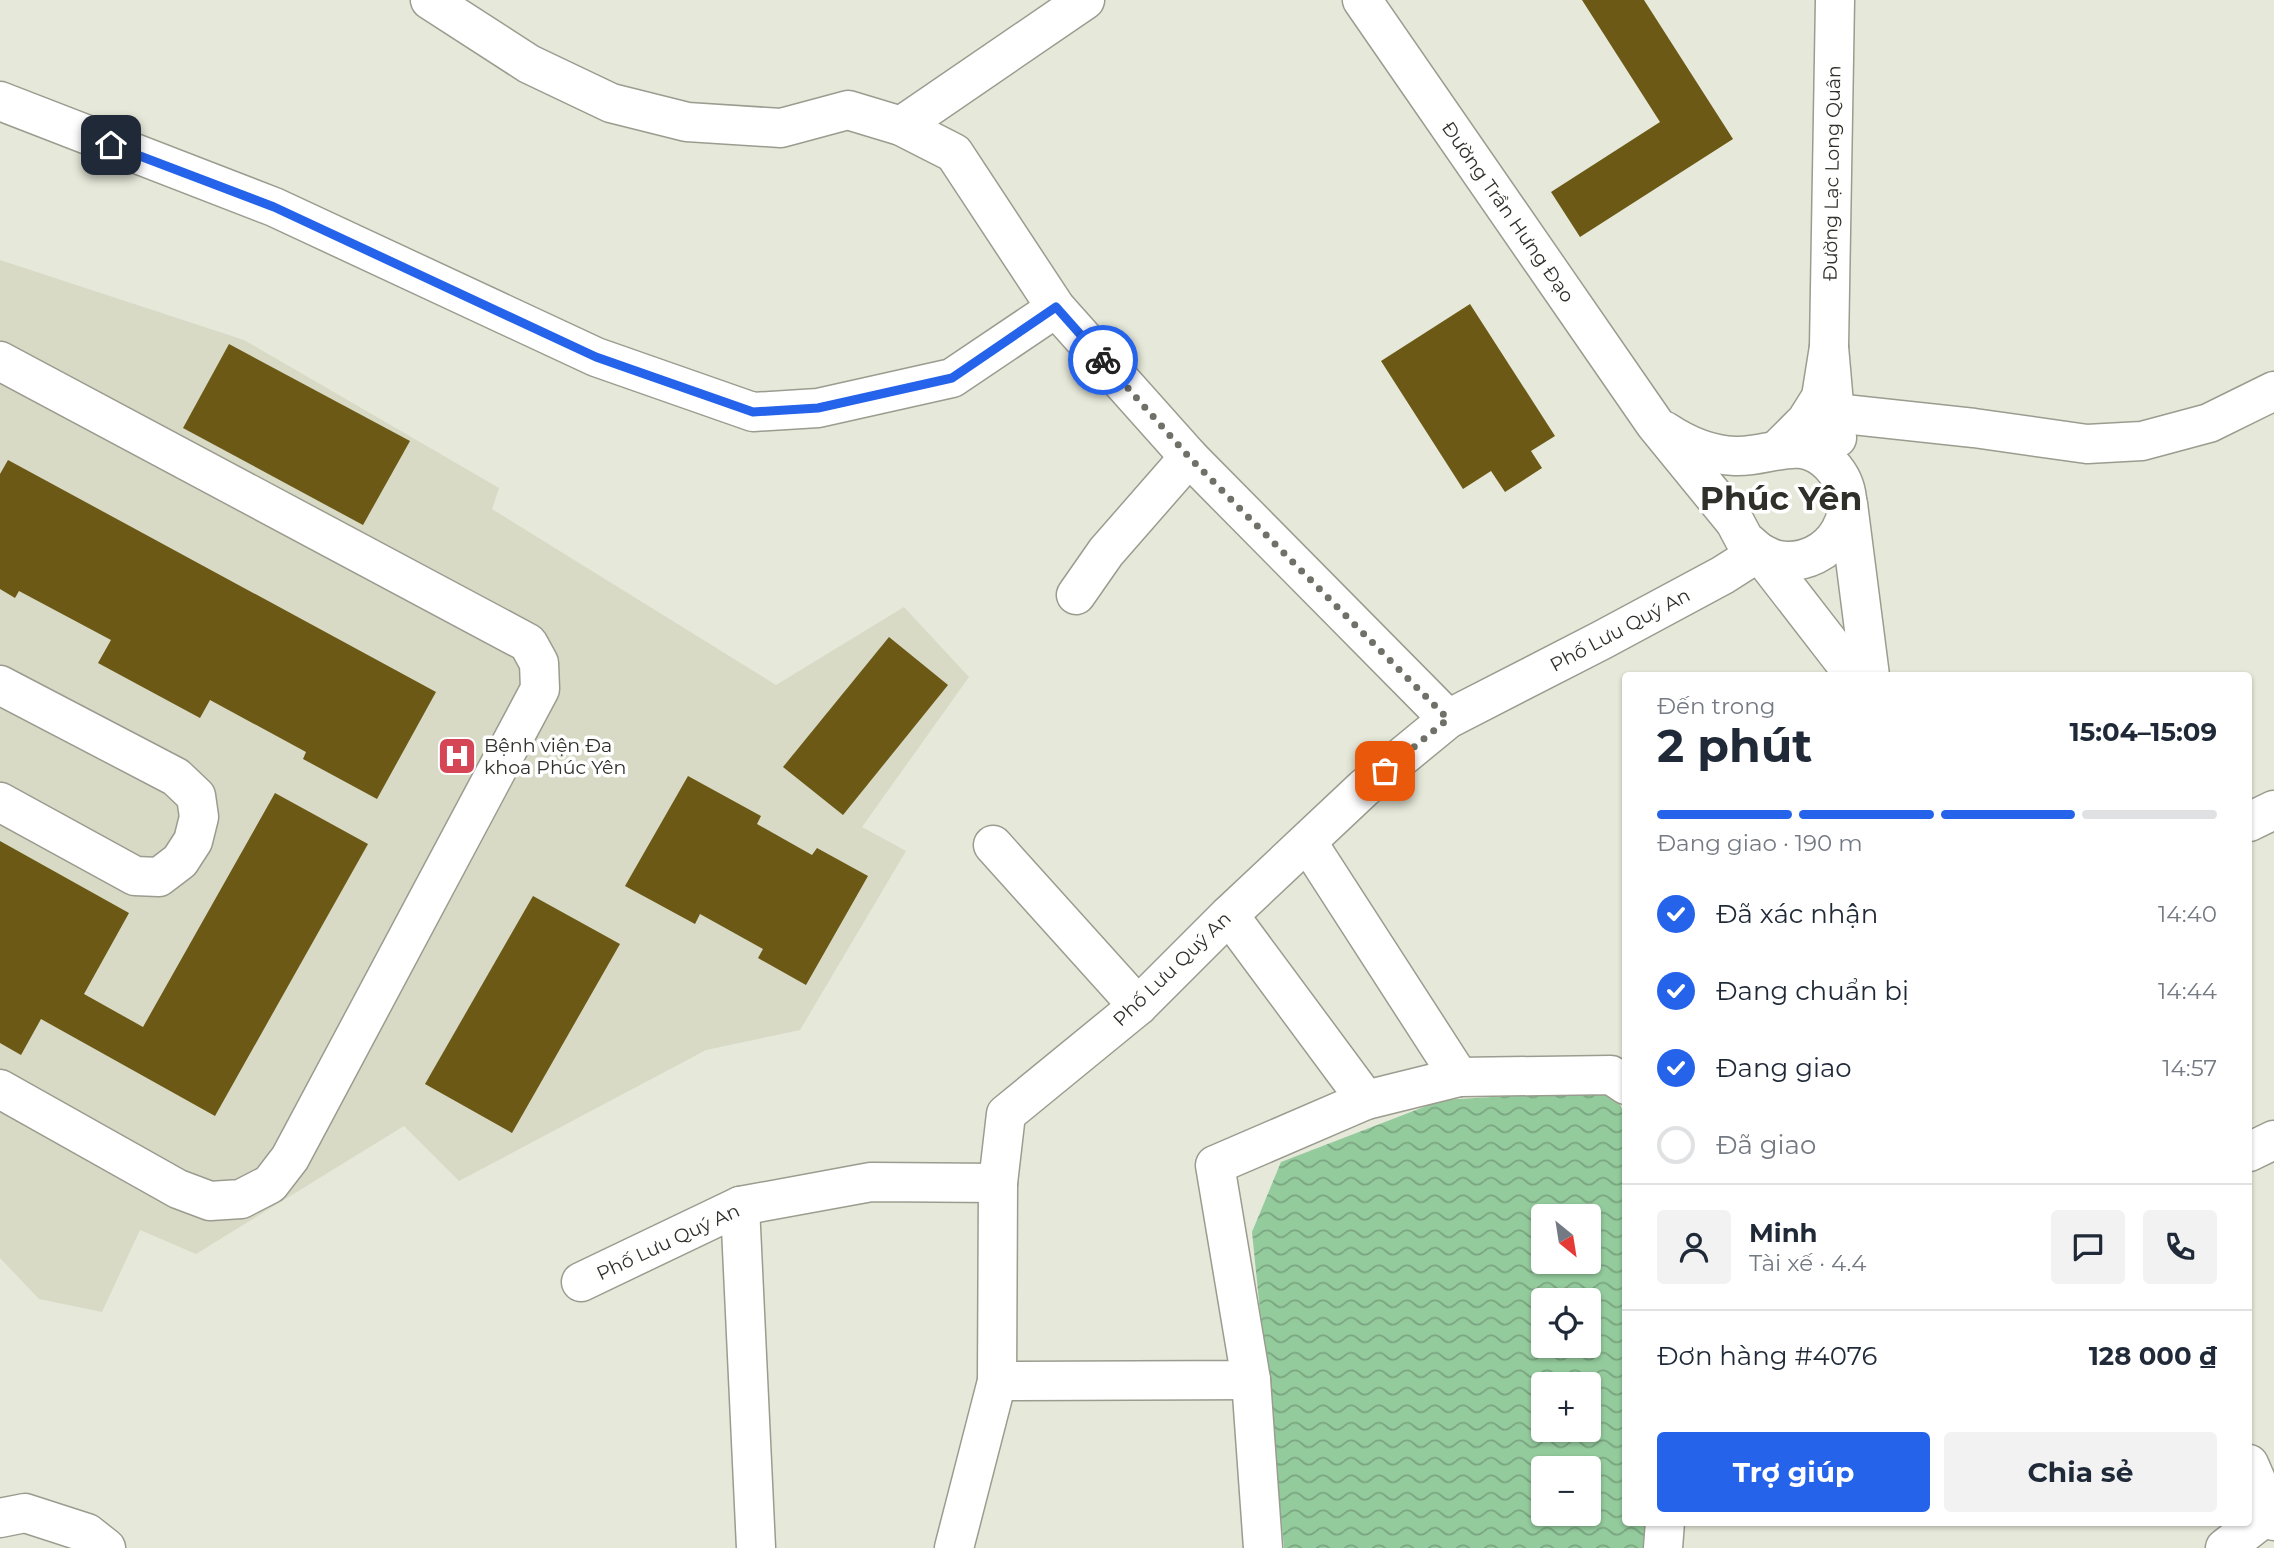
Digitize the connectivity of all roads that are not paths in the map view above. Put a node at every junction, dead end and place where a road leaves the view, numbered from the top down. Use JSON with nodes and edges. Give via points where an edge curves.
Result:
{"nodes":[{"id":1,"x":430,"y":0,"type":"edge"},
{"id":2,"x":1085,"y":0,"type":"edge"},
{"id":3,"x":1362,"y":0,"type":"edge"},
{"id":4,"x":1835,"y":0,"type":"edge"},
{"id":5,"x":0,"y":101,"type":"edge"},
{"id":6,"x":901,"y":126,"type":"junction"},
{"id":7,"x":1056,"y":307,"type":"junction"},
{"id":8,"x":1829,"y":346,"type":"junction"},
{"id":9,"x":0,"y":361,"type":"edge"},
{"id":10,"x":2274,"y":391,"type":"edge"},
{"id":11,"x":1835,"y":413,"type":"junction"},
{"id":12,"x":1655,"y":424,"type":"junction"},
{"id":13,"x":1771,"y":451,"type":"junction"},
{"id":14,"x":1189,"y":457,"type":"junction"},
{"id":15,"x":1844,"y":486,"type":"junction"},
{"id":16,"x":1735,"y":522,"type":"junction"},
{"id":17,"x":1759,"y":552,"type":"junction"},
{"id":18,"x":1723,"y":575,"type":"junction"},
{"id":19,"x":1076,"y":595,"type":"dead end"},
{"id":20,"x":1852,"y":672,"type":"edge"},
{"id":21,"x":1869,"y":672,"type":"edge"},
{"id":22,"x":0,"y":685,"type":"edge"},
{"id":23,"x":1448,"y":719,"type":"junction"},
{"id":24,"x":0,"y":802,"type":"edge"},
{"id":25,"x":2274,"y":810,"type":"edge"},
{"id":26,"x":2252,"y":821,"type":"edge"},
{"id":27,"x":1308,"y":842,"type":"junction"},
{"id":28,"x":993,"y":845,"type":"dead end"},
{"id":29,"x":1228,"y":915,"type":"junction"},
{"id":30,"x":1138,"y":1006,"type":"junction"},
{"id":31,"x":1459,"y":1077,"type":"junction"},
{"id":32,"x":1622,"y":1082,"type":"edge"},
{"id":33,"x":0,"y":1089,"type":"edge"},
{"id":34,"x":1366,"y":1100,"type":"junction"},
{"id":35,"x":2274,"y":1140,"type":"edge"},
{"id":36,"x":2252,"y":1151,"type":"edge"},
{"id":37,"x":998,"y":1183,"type":"junction"},
{"id":38,"x":740,"y":1206,"type":"junction"},
{"id":39,"x":582,"y":1282,"type":"dead end"},
{"id":40,"x":1251,"y":1380,"type":"junction"},
{"id":41,"x":997,"y":1381,"type":"junction"},
{"id":42,"x":2252,"y":1471,"type":"edge"},
{"id":43,"x":2272,"y":1517,"type":"edge"},
{"id":44,"x":0,"y":1518,"type":"edge"},
{"id":45,"x":1665,"y":1526,"type":"edge"},
{"id":46,"x":106,"y":1548,"type":"edge"},
{"id":47,"x":757,"y":1548,"type":"edge"},
{"id":48,"x":954,"y":1548,"type":"edge"},
{"id":49,"x":1263,"y":1548,"type":"edge"},
{"id":50,"x":1663,"y":1548,"type":"edge"},
{"id":51,"x":2225,"y":1548,"type":"edge"}],
"edges":[{"from":1,"to":6,"type":"street","via":[[529,64],[611,103],[687,122],[781,128],[848,110]]},
{"from":2,"to":6,"type":"street"},
{"from":3,"to":12,"type":"street","name":"Đường Trần Hưng Đạo"},
{"from":4,"to":8,"type":"street","name":"Đường Lạc Long Quân"},
{"from":5,"to":7,"type":"street","via":[[274,207],[596,357],[753,412],[818,408],[952,378]]},
{"from":6,"to":7,"type":"street","via":[[954,153]]},
{"from":7,"to":14,"type":"street"},
{"from":8,"to":11,"type":"street"},
{"from":8,"to":13,"type":"street","via":[[1821,397],[1806,421]]},
{"from":9,"to":33,"type":"street","via":[[528,643],[539,663],[540,689],[290,1158],[270,1185],[241,1199],[209,1201],[178,1189]]},
{"from":10,"to":11,"type":"street","via":[[2209,423],[2142,441],[2087,444]]},
{"from":11,"to":15,"type":"street"},
{"from":12,"to":13,"type":"street","via":[[1685,445],[1710,452],[1735,456]]},
{"from":12,"to":16,"type":"street","name":"Đường Trần Hưng Đạo"},
{"from":13,"to":15,"type":"street","via":[[1798,448],[1815,453],[1830,463]]},
{"from":13,"to":16,"type":"street","via":[[1747,466],[1737,483]]},
{"from":14,"to":19,"type":"street","via":[[1106,552]]},
{"from":14,"to":23,"type":"street"},
{"from":15,"to":17,"type":"street","via":[[1847,513],[1830,545],[1815,556],[1796,561],[1776,560]]},
{"from":15,"to":21,"type":"street"},
{"from":16,"to":17,"type":"street","via":[[1744,539]]},
{"from":16,"to":18,"type":"street"},
{"from":17,"to":18,"type":"street","name":"Phố Lưu Quý An"},
{"from":17,"to":20,"type":"street"},
{"from":18,"to":23,"type":"street","name":"Phố Lưu Quý An"},
{"from":22,"to":24,"type":"street","via":[[176,777],[196,796],[198,817],[193,841],[180,861],[159,877],[135,876]]},
{"from":23,"to":27,"type":"street","name":"Phố Lưu Quý An","via":[[1364,788]]},
{"from":25,"to":26,"type":"street"},
{"from":27,"to":29,"type":"street","name":"Phố Lưu Quý An"},
{"from":27,"to":31,"type":"street"},
{"from":28,"to":30,"type":"street"},
{"from":29,"to":30,"type":"street","name":"Phố Lưu Quý An"},
{"from":29,"to":34,"type":"street"},
{"from":30,"to":37,"type":"street","name":"Phố Lưu Quý An","via":[[1006,1114]]},
{"from":31,"to":32,"type":"street","via":[[1611,1074]]},
{"from":31,"to":34,"type":"street"},
{"from":34,"to":40,"type":"street","via":[[1215,1165]]},
{"from":35,"to":36,"type":"street"},
{"from":37,"to":38,"type":"street","name":"Phố Lưu Quý An","via":[[871,1182]]},
{"from":37,"to":41,"type":"street"},
{"from":38,"to":39,"type":"street","name":"Phố Lưu Quý An"},
{"from":38,"to":47,"type":"street"},
{"from":40,"to":41,"type":"street"},
{"from":40,"to":49,"type":"street"},
{"from":41,"to":48,"type":"street"},
{"from":42,"to":43,"type":"street"},
{"from":43,"to":51,"type":"street"},
{"from":44,"to":46,"type":"street","via":[[25,1513],[87,1533]]},
{"from":45,"to":50,"type":"street"}]}
